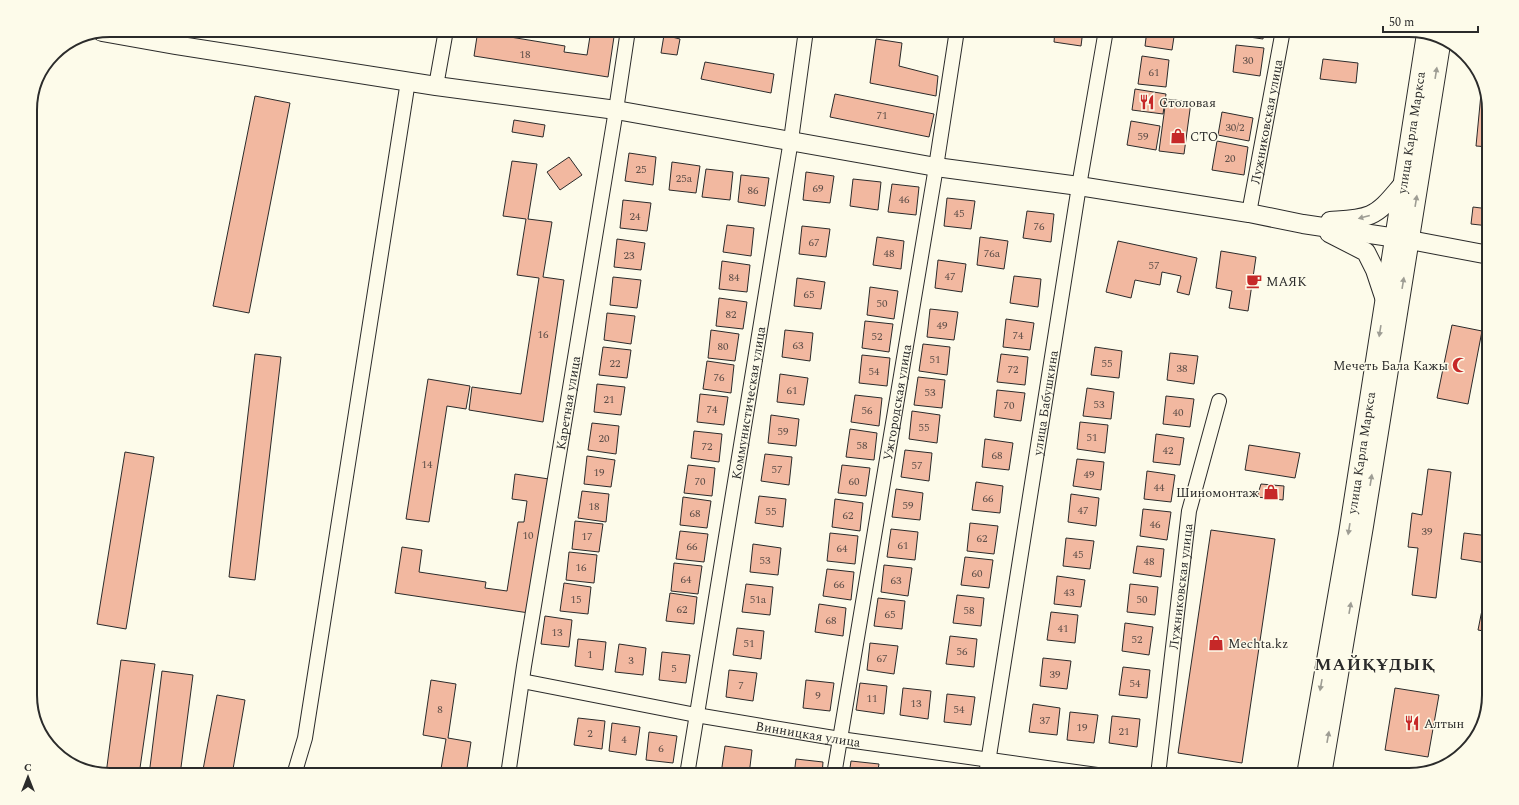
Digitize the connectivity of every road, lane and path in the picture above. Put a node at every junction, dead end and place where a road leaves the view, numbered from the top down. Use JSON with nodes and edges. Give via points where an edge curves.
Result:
{"nodes":[{"id":1,"x":130,"y":37,"type":"edge"},
{"id":2,"x":445,"y":37,"type":"edge"},
{"id":3,"x":627,"y":37,"type":"edge"},
{"id":4,"x":805,"y":37,"type":"edge"},
{"id":5,"x":956,"y":37,"type":"edge"},
{"id":6,"x":1105,"y":37,"type":"edge"},
{"id":7,"x":1282,"y":37,"type":"edge"},
{"id":8,"x":1425,"y":39,"type":"edge"},
{"id":9,"x":1441,"y":45,"type":"edge"},
{"id":10,"x":408,"y":81,"type":"junction"},
{"id":11,"x":436,"y":86,"type":"junction"},
{"id":12,"x":616,"y":110,"type":"junction"},
{"id":13,"x":791,"y":140,"type":"junction"},
{"id":14,"x":936,"y":167,"type":"junction"},
{"id":15,"x":1404,"y":183,"type":"junction"},
{"id":16,"x":1079,"y":186,"type":"junction"},
{"id":17,"x":1249,"y":213,"type":"junction"},
{"id":18,"x":1303,"y":224,"type":"junction"},
{"id":19,"x":1403,"y":239,"type":"junction"},
{"id":20,"x":1482,"y":254,"type":"edge"},
{"id":21,"x":1385,"y":300,"type":"junction"},
{"id":22,"x":1219,"y":400,"type":"dead end"},
{"id":23,"x":522,"y":682,"type":"junction"},
{"id":24,"x":696,"y":715,"type":"junction"},
{"id":25,"x":840,"y":739,"type":"junction"},
{"id":26,"x":988,"y":761,"type":"junction"},
{"id":27,"x":296,"y":768,"type":"edge"},
{"id":28,"x":509,"y":768,"type":"edge"},
{"id":29,"x":688,"y":768,"type":"edge"},
{"id":30,"x":835,"y":768,"type":"edge"},
{"id":31,"x":987,"y":768,"type":"edge"},
{"id":32,"x":1042,"y":768,"type":"edge"},
{"id":33,"x":1159,"y":768,"type":"edge"},
{"id":34,"x":1307,"y":768,"type":"edge"},
{"id":35,"x":1323,"y":768,"type":"edge"}],
"edges":[{"from":1,"to":10,"type":"main road"},
{"from":2,"to":11,"type":"street"},
{"from":3,"to":12,"type":"street","name":"Каретная улица"},
{"from":4,"to":13,"type":"street","name":"Коммунистическая улица"},
{"from":5,"to":14,"type":"street","name":"Ужгородская улица"},
{"from":6,"to":16,"type":"street","name":"улица Бабушкина"},
{"from":7,"to":17,"type":"street","name":"Лужниковская улица"},
{"from":8,"to":15,"type":"main road","name":"улица Карла Маркса"},
{"from":19,"to":9,"type":"main road","name":"улица Карла Маркса","one_way":true},
{"from":10,"to":11,"type":"main road"},
{"from":10,"to":27,"type":"street","via":[[305,738]]},
{"from":11,"to":12,"type":"main road"},
{"from":12,"to":13,"type":"main road"},
{"from":12,"to":23,"type":"street","name":"Каретная улица"},
{"from":13,"to":14,"type":"main road"},
{"from":13,"to":24,"type":"street","name":"Коммунистическая улица"},
{"from":14,"to":16,"type":"main road"},
{"from":14,"to":25,"type":"street","name":"Ужгородская улица"},
{"from":15,"to":18,"type":"main road","one_way":true,"via":[[1385,204],[1370,215],[1353,220]]},
{"from":15,"to":19,"type":"main road","name":"улица Карла Маркса"},
{"from":16,"to":17,"type":"main road"},
{"from":16,"to":26,"type":"street","name":"улица Бабушкина"},
{"from":17,"to":18,"type":"main road"},
{"from":18,"to":19,"type":"main road"},
{"from":18,"to":21,"type":"main road","via":[[1326,232],[1366,252]]},
{"from":19,"to":20,"type":"main road"},
{"from":19,"to":21,"type":"main road","name":"улица Карла Маркса"},
{"from":35,"to":19,"type":"main road","name":"улица Карла Маркса","one_way":true,"via":[[1355,583]]},
{"from":21,"to":34,"type":"main road","name":"улица Карла Маркса","one_way":true},
{"from":22,"to":33,"type":"street","name":"Лужниковская улица","via":[[1189,511]]},
{"from":23,"to":24,"type":"street","name":"Винницкая улица"},
{"from":23,"to":28,"type":"street","name":"Каретная улица"},
{"from":24,"to":25,"type":"street","name":"Винницкая улица"},
{"from":24,"to":29,"type":"street","name":"Коммунистическая улица"},
{"from":25,"to":26,"type":"street","name":"Винницкая улица"},
{"from":25,"to":30,"type":"street","name":"Ужгородская улица"},
{"from":26,"to":31,"type":"street","name":"улица Бабушкина"},
{"from":26,"to":32,"type":"street","name":"Винницкая улица"}]}
